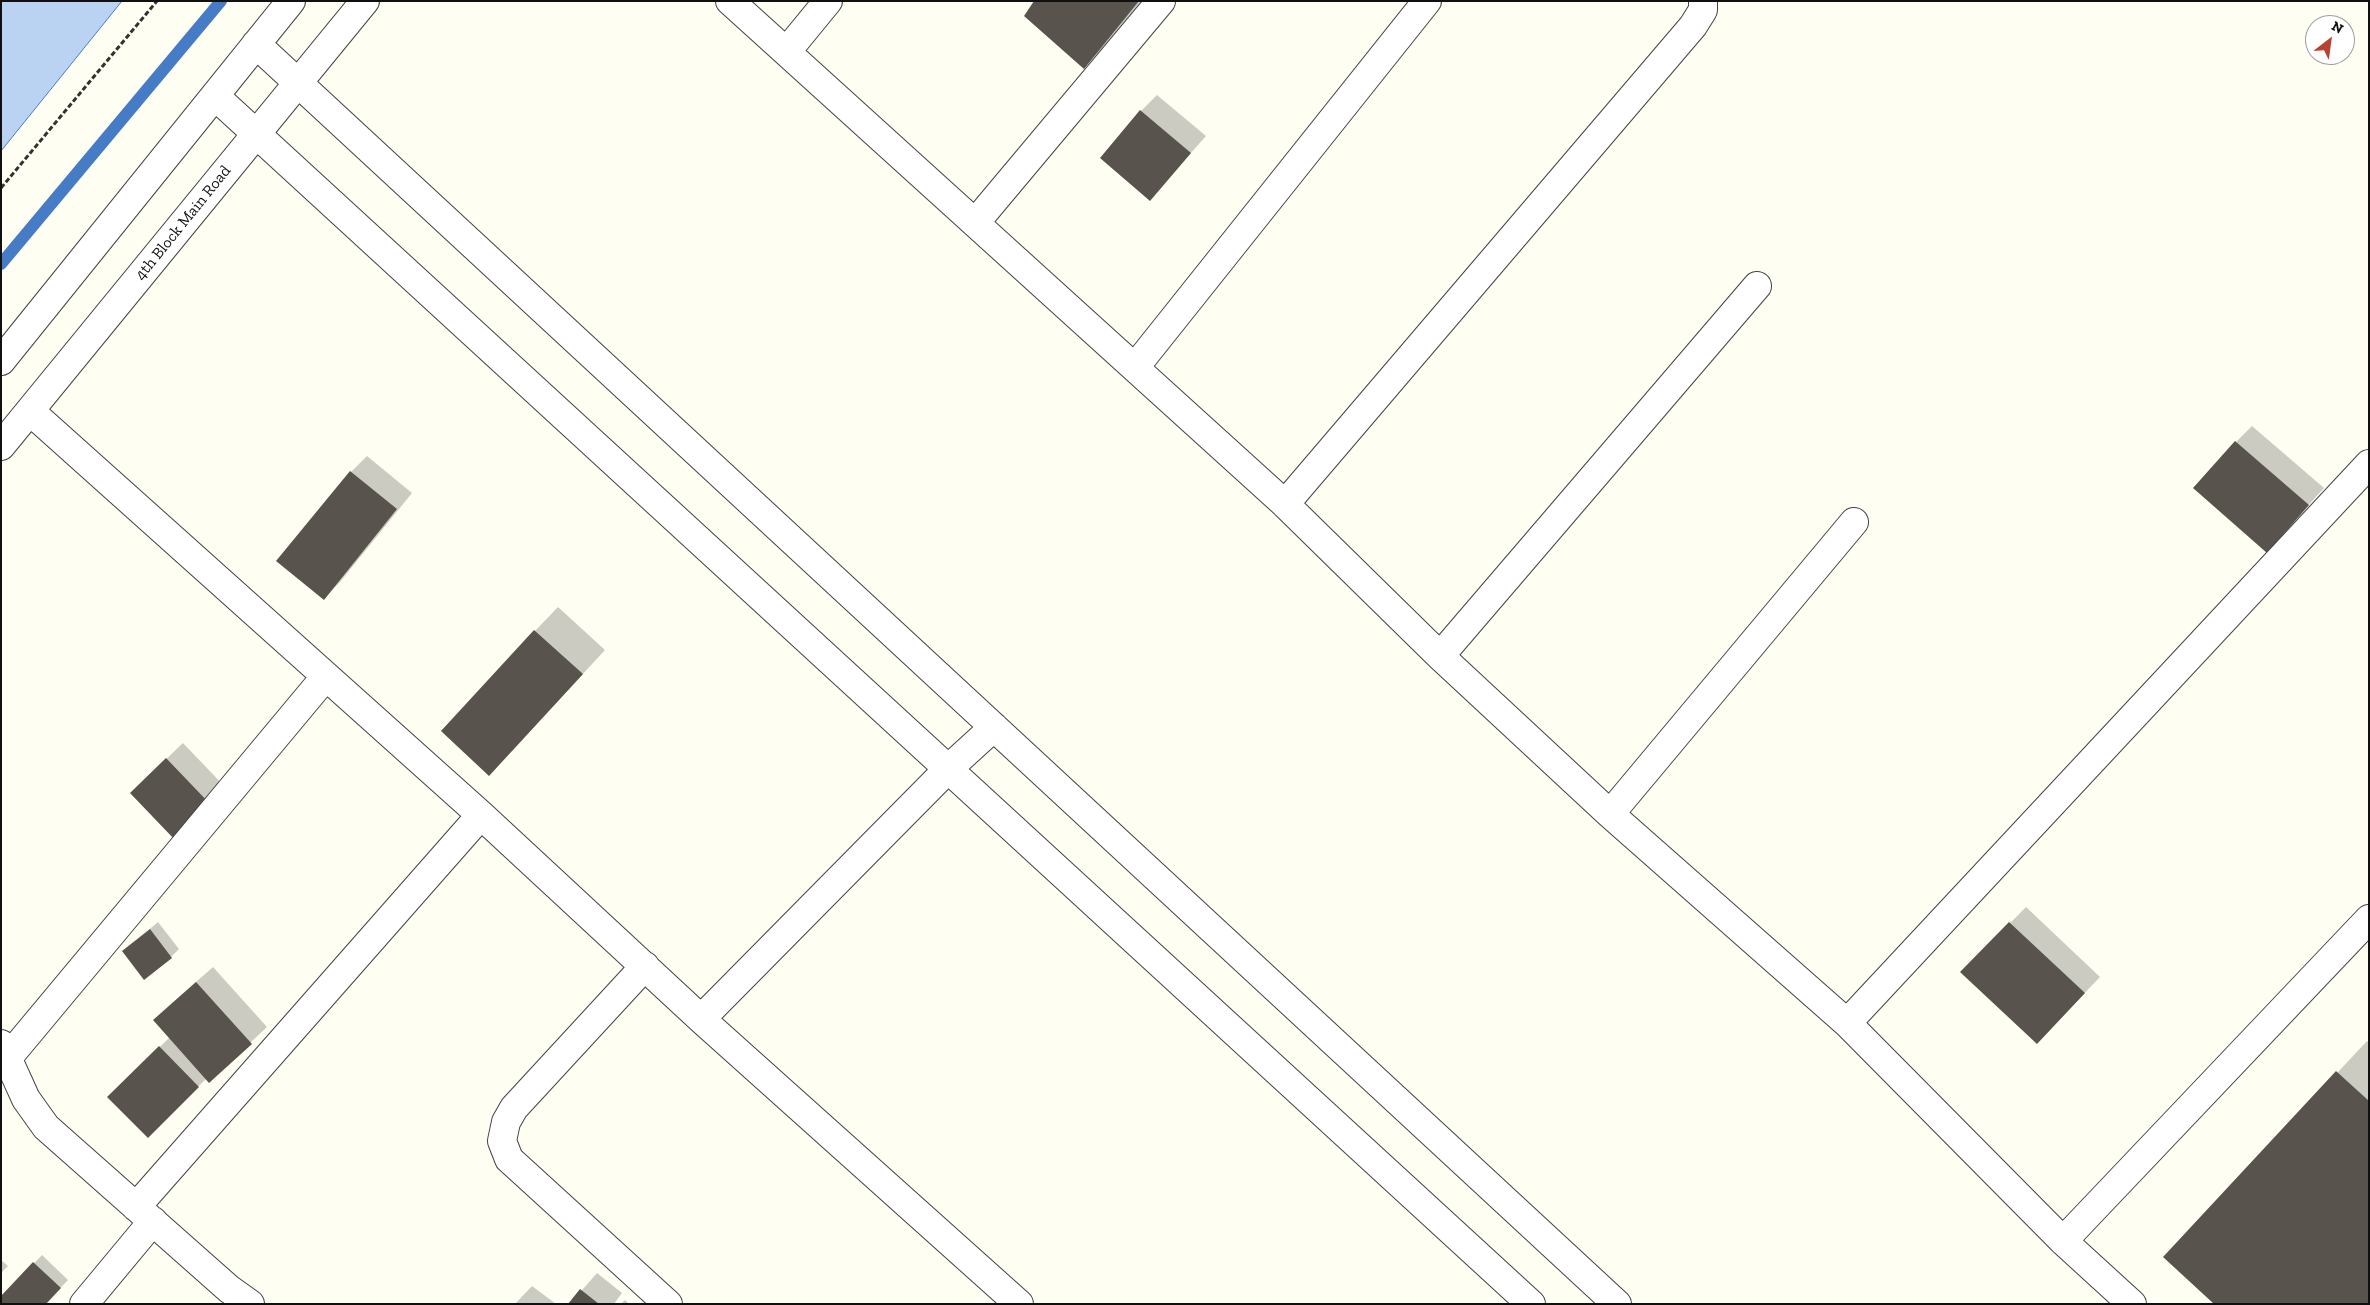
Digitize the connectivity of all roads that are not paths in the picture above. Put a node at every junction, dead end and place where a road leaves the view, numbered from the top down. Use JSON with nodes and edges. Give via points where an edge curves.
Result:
{"nodes":[{"id":1,"x":291,"y":1,"type":"edge"},
{"id":2,"x":365,"y":1,"type":"edge"},
{"id":3,"x":730,"y":1,"type":"edge"},
{"id":4,"x":828,"y":1,"type":"edge"},
{"id":5,"x":1161,"y":1,"type":"edge"},
{"id":6,"x":1427,"y":1,"type":"edge"},
{"id":7,"x":1703,"y":1,"type":"edge"},
{"id":8,"x":256,"y":44,"type":"junction"},
{"id":9,"x":787,"y":50,"type":"junction"},
{"id":10,"x":299,"y":83,"type":"junction"},
{"id":11,"x":215,"y":96,"type":"junction"},
{"id":12,"x":257,"y":133,"type":"junction"},
{"id":13,"x":975,"y":223,"type":"junction"},
{"id":14,"x":1757,"y":286,"type":"dead end"},
{"id":15,"x":1,"y":361,"type":"edge"},
{"id":16,"x":1136,"y":366,"type":"junction"},
{"id":17,"x":30,"y":411,"type":"junction"},
{"id":18,"x":1,"y":446,"type":"edge"},
{"id":19,"x":2369,"y":464,"type":"edge"},
{"id":20,"x":1285,"y":504,"type":"junction"},
{"id":21,"x":1854,"y":522,"type":"dead end"},
{"id":22,"x":1440,"y":656,"type":"junction"},
{"id":23,"x":326,"y":676,"type":"junction"},
{"id":24,"x":994,"y":727,"type":"junction"},
{"id":25,"x":948,"y":768,"type":"junction"},
{"id":26,"x":1610,"y":814,"type":"junction"},
{"id":27,"x":481,"y":815,"type":"junction"},
{"id":28,"x":2369,"y":920,"type":"edge"},
{"id":29,"x":645,"y":966,"type":"junction"},
{"id":30,"x":701,"y":1019,"type":"junction"},
{"id":31,"x":1847,"y":1023,"type":"junction"},
{"id":32,"x":4,"y":1056,"type":"edge"},
{"id":33,"x":144,"y":1214,"type":"junction"},
{"id":34,"x":2063,"y":1241,"type":"junction"},
{"id":35,"x":84,"y":1304,"type":"edge"},
{"id":36,"x":250,"y":1304,"type":"edge"},
{"id":37,"x":668,"y":1304,"type":"edge"},
{"id":38,"x":1019,"y":1304,"type":"edge"},
{"id":39,"x":1532,"y":1304,"type":"edge"},
{"id":40,"x":1617,"y":1304,"type":"edge"},
{"id":41,"x":2132,"y":1304,"type":"edge"}],
"edges":[{"from":1,"to":8,"type":"street"},
{"from":2,"to":10,"type":"street","name":"4th Block Main Road"},
{"from":3,"to":9,"type":"street"},
{"from":4,"to":9,"type":"street"},
{"from":5,"to":13,"type":"street"},
{"from":6,"to":16,"type":"street"},
{"from":7,"to":20,"type":"street","via":[[1703,10],[1693,26]]},
{"from":8,"to":10,"type":"street"},
{"from":8,"to":11,"type":"street"},
{"from":9,"to":13,"type":"street"},
{"from":10,"to":12,"type":"street","name":"4th Block Main Road"},
{"from":10,"to":24,"type":"street"},
{"from":11,"to":12,"type":"street"},
{"from":11,"to":15,"type":"street"},
{"from":12,"to":17,"type":"street","name":"4th Block Main Road"},
{"from":12,"to":25,"type":"street"},
{"from":13,"to":16,"type":"street"},
{"from":14,"to":22,"type":"street"},
{"from":16,"to":20,"type":"street"},
{"from":17,"to":18,"type":"street","name":"4th Block Main Road"},
{"from":17,"to":23,"type":"street"},
{"from":19,"to":31,"type":"street"},
{"from":20,"to":22,"type":"street"},
{"from":21,"to":26,"type":"street"},
{"from":22,"to":26,"type":"street"},
{"from":23,"to":27,"type":"street"},
{"from":23,"to":32,"type":"street"},
{"from":24,"to":25,"type":"street"},
{"from":24,"to":40,"type":"street"},
{"from":25,"to":30,"type":"street"},
{"from":25,"to":39,"type":"street"},
{"from":26,"to":31,"type":"street"},
{"from":27,"to":29,"type":"street"},
{"from":27,"to":33,"type":"street"},
{"from":28,"to":34,"type":"street"},
{"from":29,"to":30,"type":"street"},
{"from":29,"to":37,"type":"street","via":[[514,1108],[506,1122],[502,1141],[509,1159]]},
{"from":30,"to":38,"type":"street"},
{"from":31,"to":34,"type":"street"},
{"from":32,"to":33,"type":"street","via":[[26,1099],[46,1127]]},
{"from":33,"to":35,"type":"street"},
{"from":33,"to":36,"type":"street"},
{"from":34,"to":41,"type":"street"}]}
